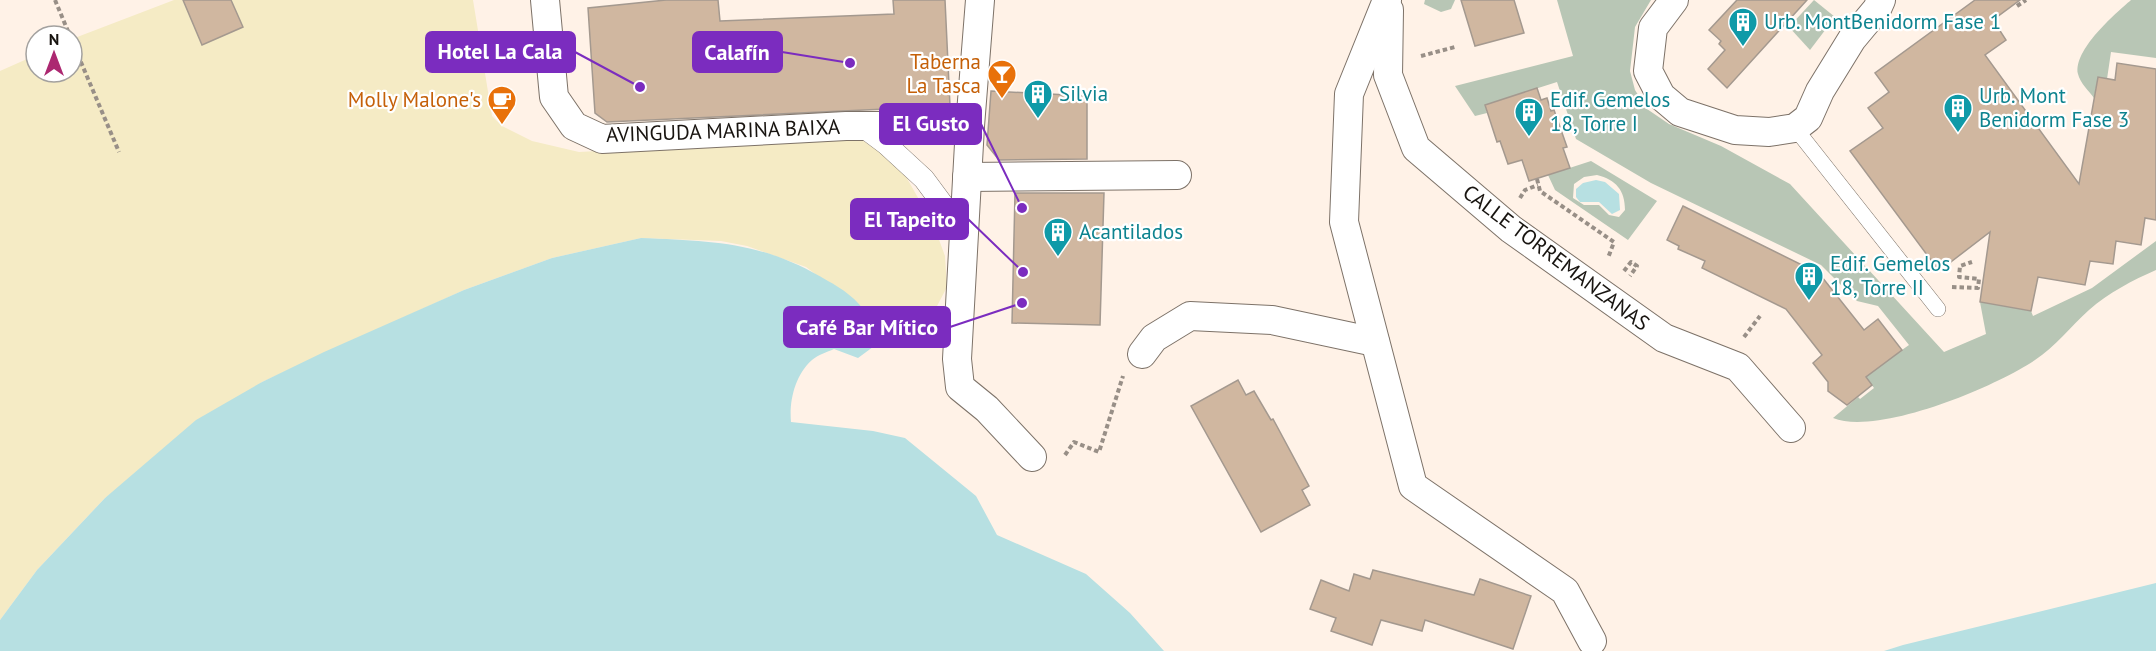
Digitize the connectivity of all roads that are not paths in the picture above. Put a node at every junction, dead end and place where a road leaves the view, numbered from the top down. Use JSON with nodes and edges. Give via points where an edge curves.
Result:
{"nodes":[{"id":1,"x":544,"y":0,"type":"edge"},
{"id":2,"x":980,"y":0,"type":"edge"},
{"id":3,"x":1388,"y":0,"type":"edge"},
{"id":4,"x":1674,"y":0,"type":"edge"},
{"id":5,"x":1883,"y":3,"type":"edge"},
{"id":6,"x":862,"y":126,"type":"junction"},
{"id":7,"x":970,"y":126,"type":"junction"},
{"id":8,"x":1795,"y":128,"type":"junction"},
{"id":9,"x":1177,"y":175,"type":"dead end"},
{"id":10,"x":967,"y":177,"type":"junction"},
{"id":11,"x":964,"y":233,"type":"junction"},
{"id":12,"x":1938,"y":309,"type":"dead end"},
{"id":13,"x":1375,"y":342,"type":"junction"},
{"id":14,"x":1142,"y":354,"type":"road end"},
{"id":15,"x":1791,"y":428,"type":"dead end"},
{"id":16,"x":1032,"y":457,"type":"road end"},
{"id":17,"x":1592,"y":641,"type":"dead end"}],
"edges":[{"from":1,"to":6,"type":"street","name":"AVINGUDA MARINA BAIXA","via":[[554,97],[574,126],[602,139]]},
{"from":2,"to":7,"type":"street"},
{"from":3,"to":13,"type":"street","via":[[1349,94],[1344,222]]},
{"from":3,"to":15,"type":"street","name":"CALLE TORREMANZANAS","via":[[1388,75],[1416,148],[1511,229],[1615,288],[1664,338],[1738,367]]},
{"from":4,"to":8,"type":"street","via":[[1653,28],[1648,71],[1661,96],[1680,112],[1735,130],[1769,132]]},
{"from":5,"to":8,"type":"street","via":[[1852,39],[1808,118]]},
{"from":6,"to":7,"type":"street","name":"AVINGUDA MARINA BAIXA"},
{"from":6,"to":11,"type":"street","name":"AVINGUDA MARINA BAIXA","via":[[924,179]]},
{"from":7,"to":10,"type":"street"},
{"from":8,"to":12,"type":"lane"},
{"from":9,"to":10,"type":"street"},
{"from":10,"to":11,"type":"street"},
{"from":11,"to":16,"type":"street","via":[[957,359],[960,387],[987,409]]},
{"from":13,"to":14,"type":"street","via":[[1272,320],[1190,316],[1154,338]]},
{"from":13,"to":17,"type":"street","via":[[1413,486],[1565,591]]}]}
